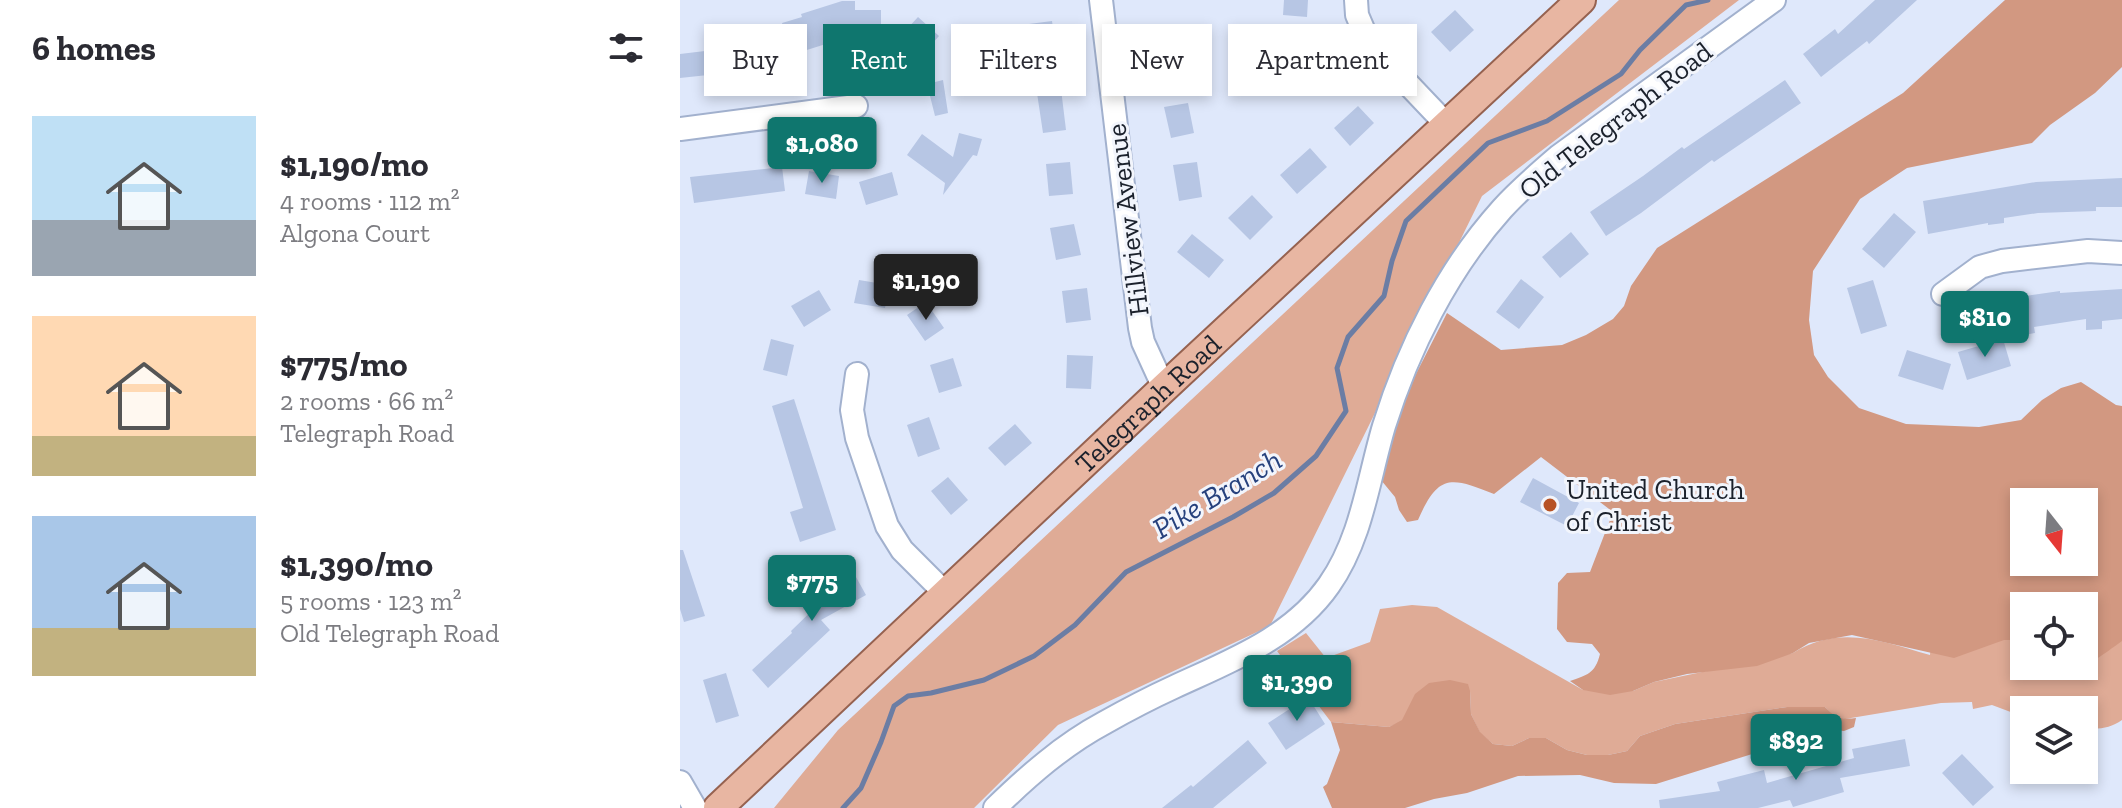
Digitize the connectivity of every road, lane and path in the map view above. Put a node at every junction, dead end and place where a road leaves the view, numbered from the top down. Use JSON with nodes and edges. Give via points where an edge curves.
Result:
{"nodes":[{"id":1,"x":1101,"y":0,"type":"edge"},
{"id":2,"x":1356,"y":0,"type":"edge"},
{"id":3,"x":1581,"y":0,"type":"edge"},
{"id":4,"x":1774,"y":0,"type":"edge"},
{"id":5,"x":856,"y":106,"type":"dead end"},
{"id":6,"x":1446,"y":124,"type":"junction"},
{"id":7,"x":680,"y":129,"type":"edge"},
{"id":8,"x":2122,"y":253,"type":"edge"},
{"id":9,"x":1943,"y":294,"type":"dead end"},
{"id":10,"x":857,"y":374,"type":"dead end"},
{"id":11,"x":1164,"y":388,"type":"junction"},
{"id":12,"x":945,"y":593,"type":"junction"},
{"id":13,"x":680,"y":782,"type":"edge"},
{"id":14,"x":695,"y":808,"type":"edge"},
{"id":15,"x":718,"y":808,"type":"edge"},
{"id":16,"x":995,"y":808,"type":"edge"}],
"edges":[{"from":1,"to":11,"type":"street","name":"Hillview Avenue","via":[[1140,328]]},
{"from":2,"to":6,"type":"street","via":[[1369,43]]},
{"from":3,"to":6,"type":"main road","name":"Telegraph Road"},
{"from":4,"to":16,"type":"street","name":"Old Telegraph Road","via":[[1559,156],[1479,237],[1445,288],[1403,374],[1351,546],[1314,604],[1250,651],[1077,738]]},
{"from":5,"to":7,"type":"street"},
{"from":6,"to":11,"type":"main road","name":"Telegraph Road"},
{"from":8,"to":9,"type":"street","via":[[2088,251],[2002,261],[1980,267]]},
{"from":10,"to":12,"type":"street","via":[[852,410],[857,438],[887,526],[902,550]]},
{"from":11,"to":12,"type":"main road","name":"Telegraph Road"},
{"from":12,"to":15,"type":"main road","name":"Telegraph Road"},
{"from":13,"to":14,"type":"street"}]}
